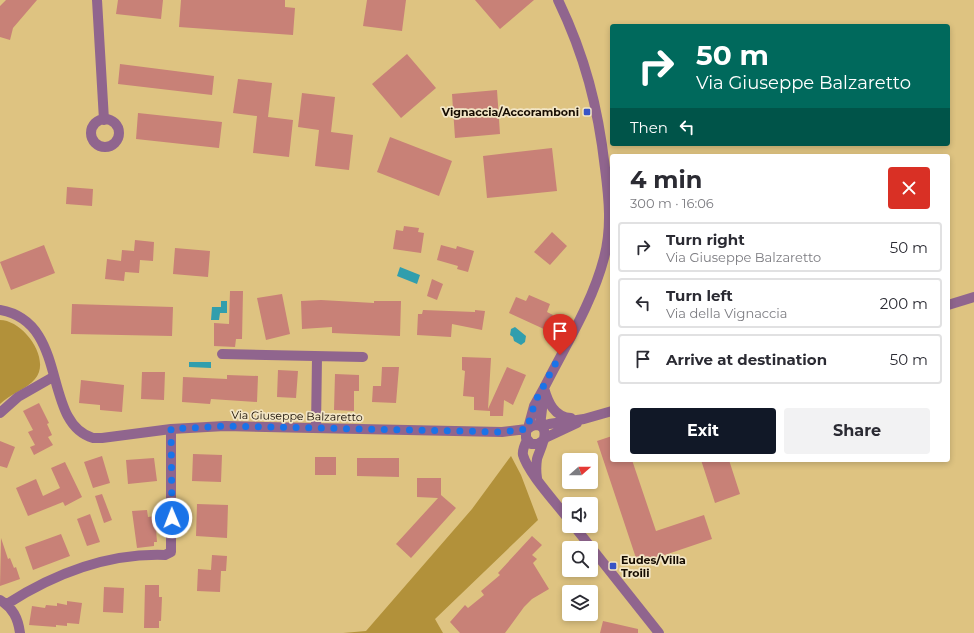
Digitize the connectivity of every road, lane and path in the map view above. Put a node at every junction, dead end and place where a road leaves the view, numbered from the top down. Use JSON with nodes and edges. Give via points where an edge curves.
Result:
{"nodes":[{"id":1,"x":97,"y":0,"type":"edge"},
{"id":2,"x":558,"y":0,"type":"edge"},
{"id":3,"x":104,"y":120,"type":"dead end"},
{"id":4,"x":974,"y":297,"type":"edge"},
{"id":5,"x":950,"y":304,"type":"edge"},
{"id":6,"x":0,"y":310,"type":"edge"},
{"id":7,"x":222,"y":354,"type":"dead end"},
{"id":8,"x":317,"y":357,"type":"junction"},
{"id":9,"x":363,"y":357,"type":"dead end"},
{"id":10,"x":53,"y":377,"type":"junction"},
{"id":11,"x":544,"y":388,"type":"junction"},
{"id":12,"x":610,"y":412,"type":"edge"},
{"id":13,"x":0,"y":413,"type":"edge"},
{"id":14,"x":584,"y":419,"type":"junction"},
{"id":15,"x":541,"y":426,"type":"junction"},
{"id":16,"x":316,"y":428,"type":"junction"},
{"id":17,"x":171,"y":429,"type":"junction"},
{"id":18,"x":527,"y":434,"type":"junction"},
{"id":19,"x":544,"y":439,"type":"junction"},
{"id":20,"x":537,"y":478,"type":"junction"},
{"id":21,"x":562,"y":511,"type":"edge"},
{"id":22,"x":580,"y":533,"type":"edge"},
{"id":23,"x":3,"y":602,"type":"edge"},
{"id":24,"x":20,"y":633,"type":"edge"},
{"id":25,"x":660,"y":633,"type":"edge"}],
"edges":[{"from":1,"to":3,"type":"street"},
{"from":2,"to":11,"type":"street","via":[[576,40],[595,99],[609,220],[606,249],[597,279]]},
{"from":4,"to":5,"type":"street"},
{"from":6,"to":10,"type":"street","name":"Via Giuseppe Balzaretto","via":[[20,316],[36,330],[45,348]]},
{"from":7,"to":8,"type":"street"},
{"from":8,"to":9,"type":"street"},
{"from":8,"to":16,"type":"street"},
{"from":10,"to":13,"type":"street","via":[[18,397]]},
{"from":10,"to":17,"type":"street","name":"Via Giuseppe Balzaretto","via":[[69,419],[85,435],[102,438]]},
{"from":11,"to":14,"type":"street","via":[[551,406],[559,415]]},
{"from":11,"to":15,"type":"street"},
{"from":11,"to":18,"type":"street","via":[[534,406]]},
{"from":12,"to":14,"type":"street"},
{"from":14,"to":15,"type":"street"},
{"from":14,"to":19,"type":"street"},
{"from":15,"to":18,"type":"street","via":[[534,425]]},
{"from":15,"to":19,"type":"street"},
{"from":16,"to":17,"type":"street","name":"Via Giuseppe Balzaretto","via":[[225,426]]},
{"from":16,"to":18,"type":"street","name":"Via Giuseppe Balzaretto"},
{"from":17,"to":23,"type":"street","via":[[172,552],[165,555],[117,558],[92,565],[36,586]]},
{"from":18,"to":19,"type":"street","via":[[535,445]]},
{"from":18,"to":20,"type":"street","via":[[523,454]]},
{"from":19,"to":20,"type":"street","via":[[537,461]]},
{"from":20,"to":21,"type":"street"},
{"from":22,"to":25,"type":"street"},
{"from":23,"to":24,"type":"street","via":[[17,617]]}]}
